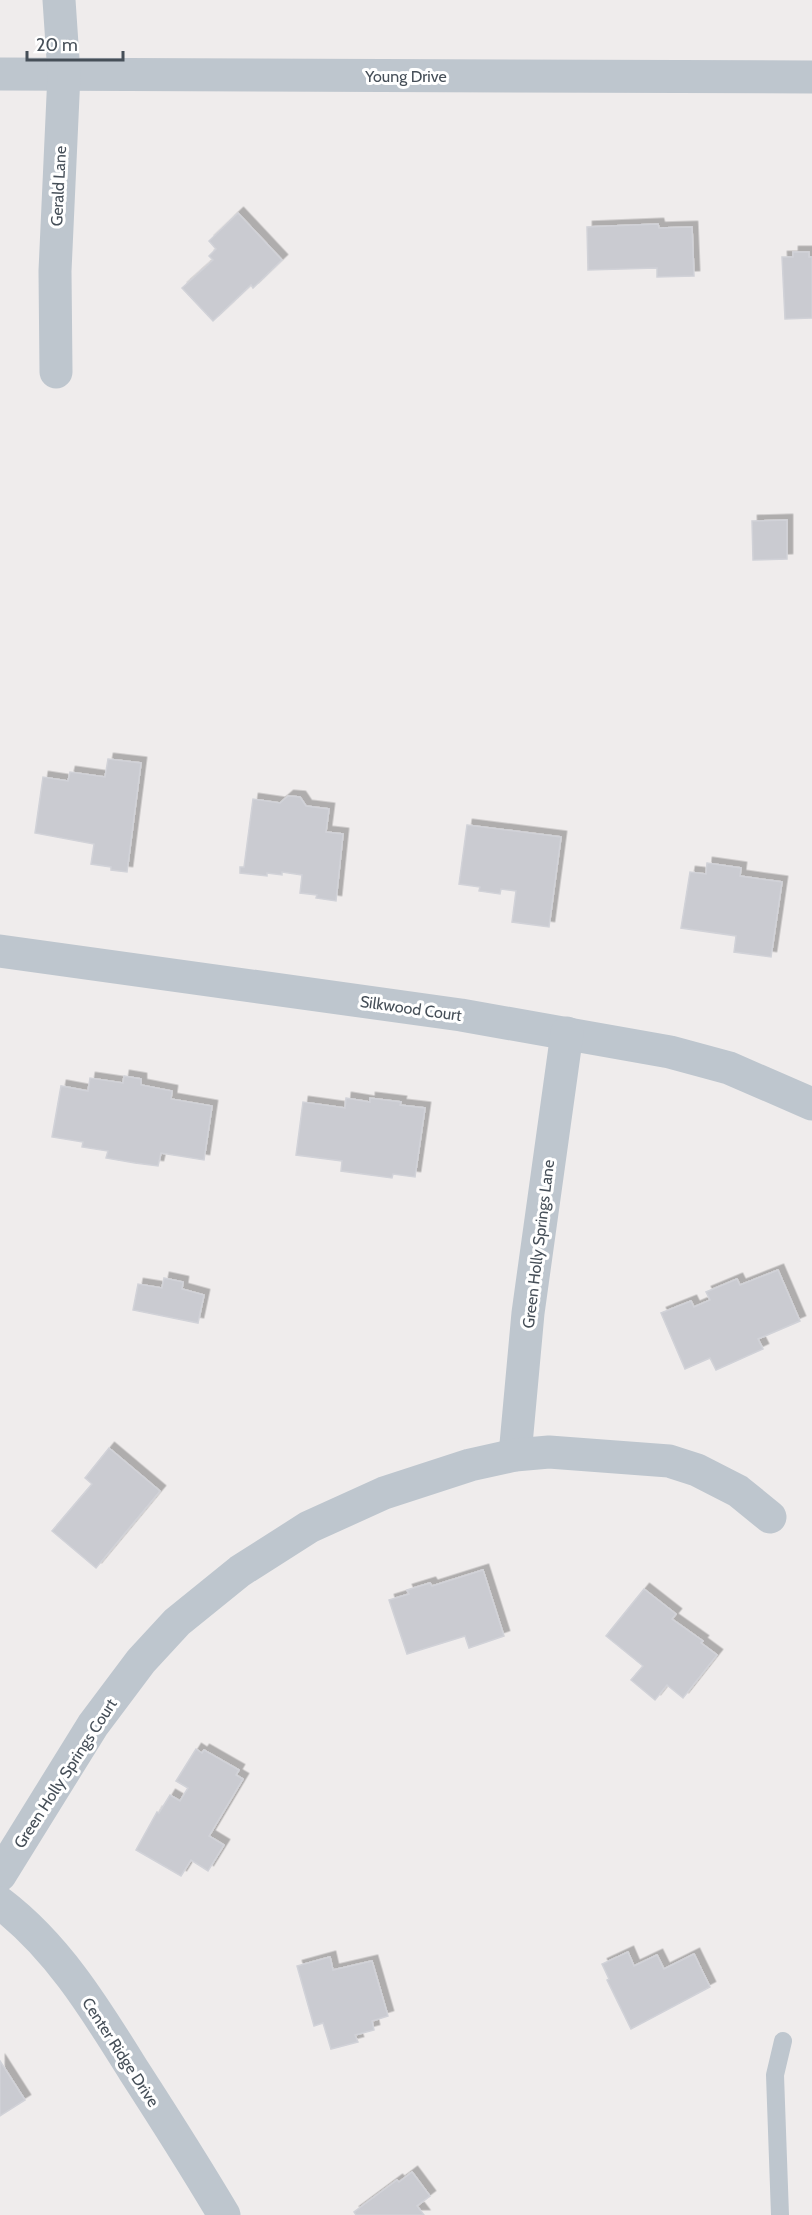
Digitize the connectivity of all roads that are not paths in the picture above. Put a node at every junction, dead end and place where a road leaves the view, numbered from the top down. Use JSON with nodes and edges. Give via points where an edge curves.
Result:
{"nodes":[{"id":1,"x":59,"y":0,"type":"edge"},
{"id":2,"x":0,"y":74,"type":"edge"},
{"id":3,"x":64,"y":74,"type":"junction"},
{"id":4,"x":812,"y":76,"type":"edge"},
{"id":5,"x":56,"y":372,"type":"dead end"},
{"id":6,"x":0,"y":951,"type":"edge"},
{"id":7,"x":567,"y":1033,"type":"junction"},
{"id":8,"x":812,"y":1104,"type":"edge"},
{"id":9,"x":514,"y":1455,"type":"junction"},
{"id":10,"x":770,"y":1516,"type":"dead end"},
{"id":11,"x":0,"y":1875,"type":"edge"},
{"id":12,"x":0,"y":1903,"type":"edge"},
{"id":13,"x":783,"y":2041,"type":"dead end"},
{"id":14,"x":224,"y":2215,"type":"edge"},
{"id":15,"x":780,"y":2215,"type":"edge"}],
"edges":[{"from":1,"to":3,"type":"street","name":"Gerald Lane"},
{"from":2,"to":3,"type":"street","name":"Young Drive"},
{"from":3,"to":4,"type":"street","name":"Young Drive"},
{"from":3,"to":5,"type":"street","name":"Gerald Lane","via":[[55,271]]},
{"from":6,"to":7,"type":"street","name":"Silkwood Court"},
{"from":7,"to":8,"type":"street","name":"Silkwood Court","via":[[729,1068]]},
{"from":7,"to":9,"type":"street","name":"Green Holly Springs Lane","via":[[528,1313]]},
{"from":9,"to":10,"type":"street","name":"Green Holly Springs Court","via":[[549,1452],[669,1461],[738,1491]]},
{"from":9,"to":11,"type":"street","name":"Green Holly Springs Court","via":[[384,1493],[309,1527],[240,1571],[186,1614],[141,1661],[93,1725]]},
{"from":12,"to":14,"type":"street","name":"Center Ridge Drive","via":[[23,1920],[66,1968]]},
{"from":13,"to":15,"type":"lane","via":[[775,2075]]}]}
